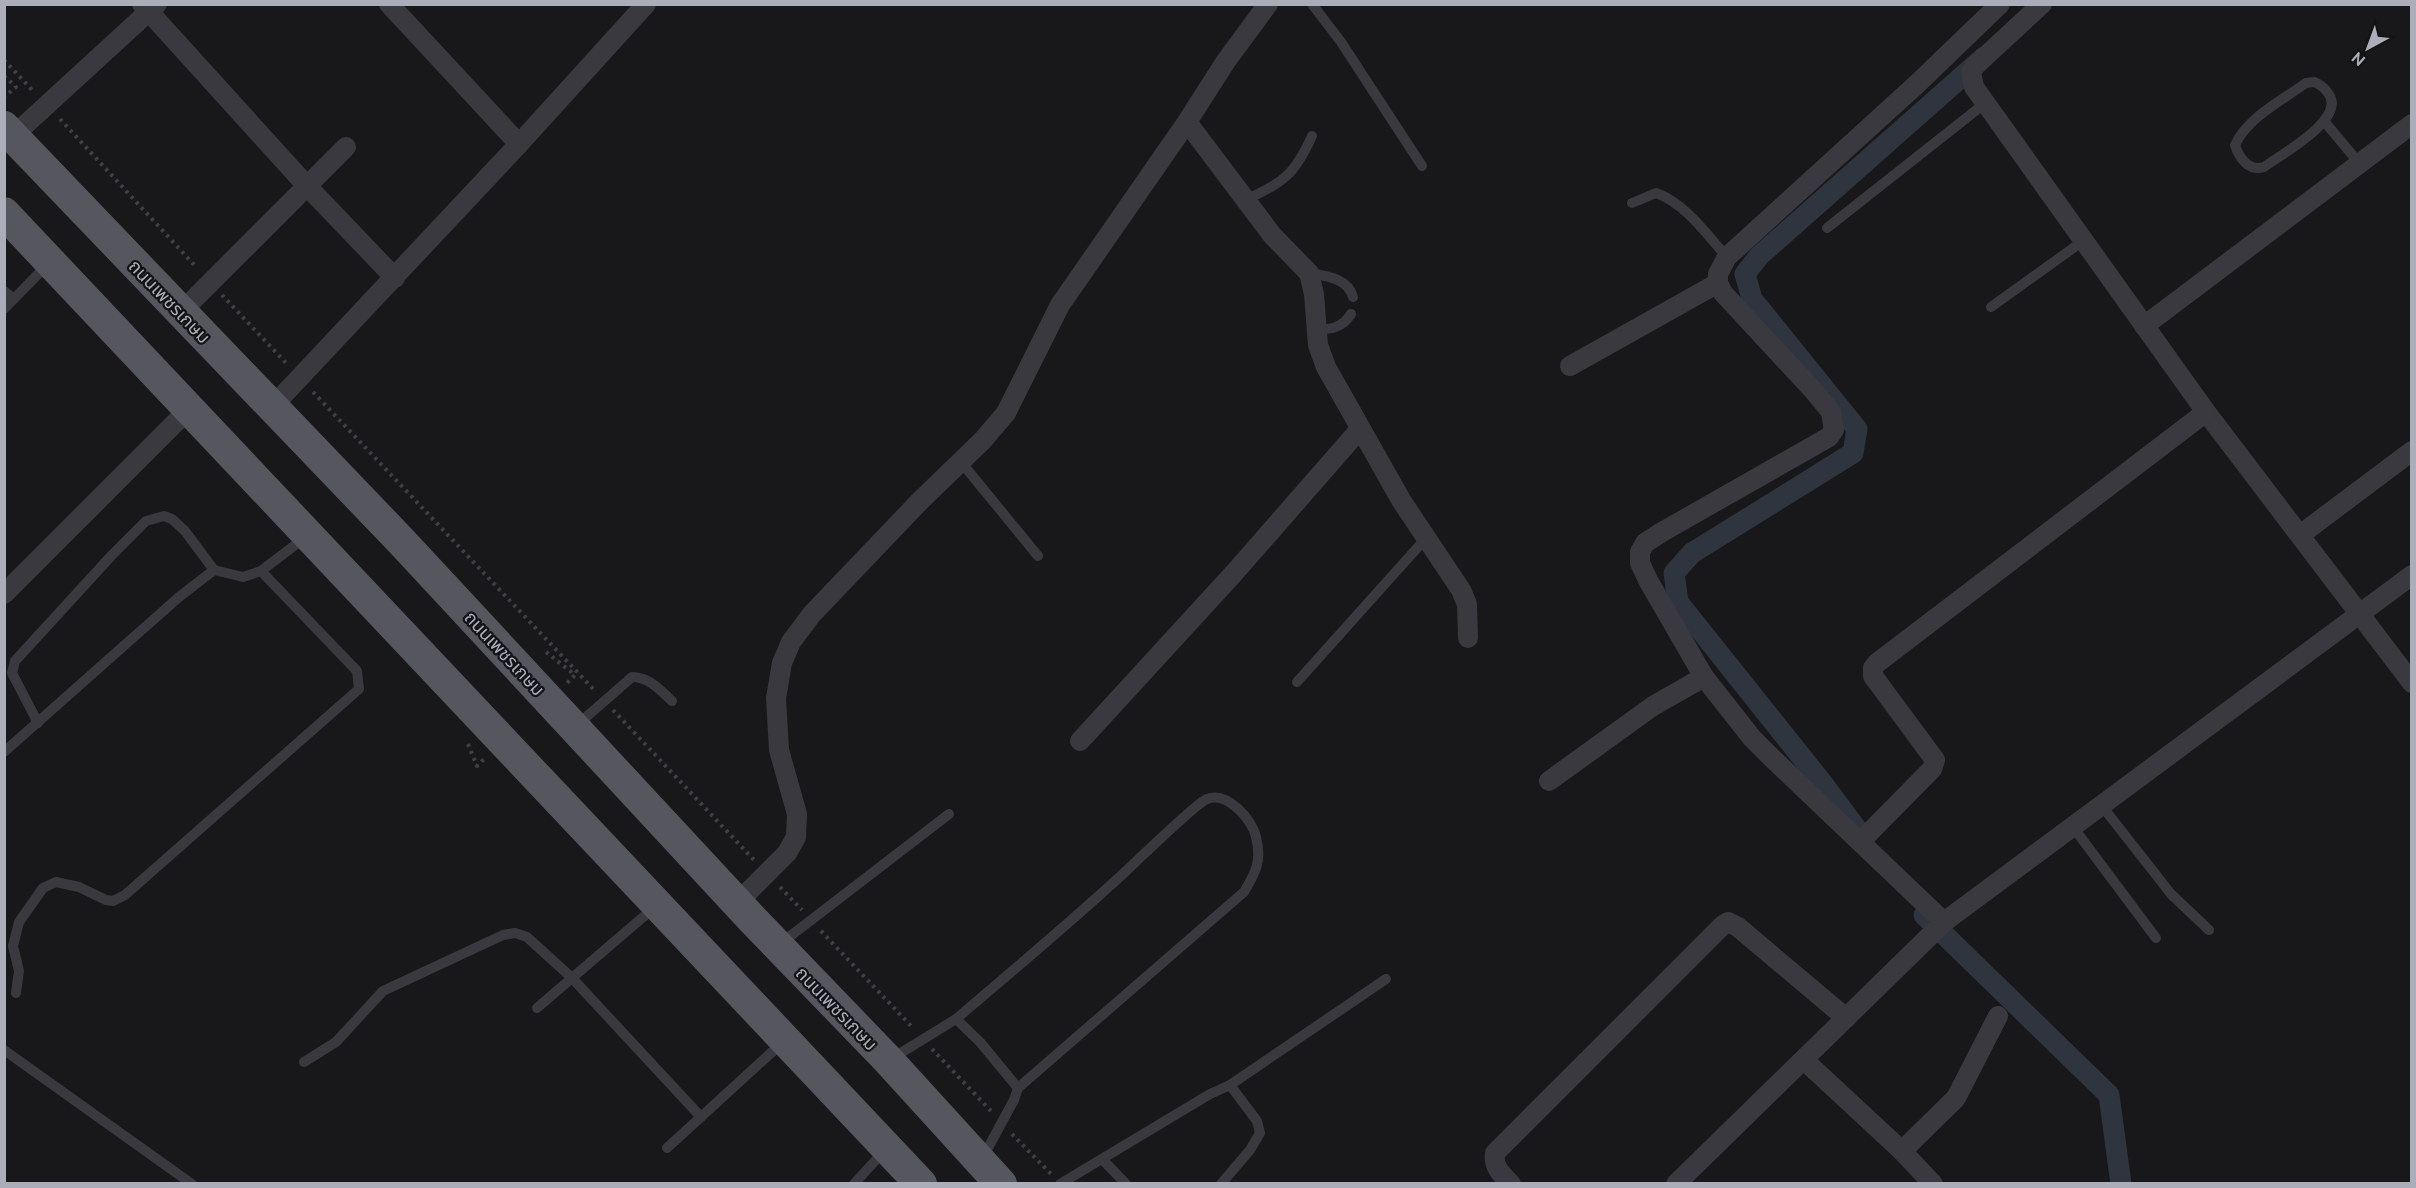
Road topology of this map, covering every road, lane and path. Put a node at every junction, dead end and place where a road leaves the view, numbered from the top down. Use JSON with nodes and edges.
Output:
{"nodes":[{"id":1,"x":389,"y":4,"type":"edge"},
{"id":2,"x":646,"y":4,"type":"edge"},
{"id":3,"x":1268,"y":4,"type":"edge"},
{"id":4,"x":1312,"y":4,"type":"edge"},
{"id":5,"x":2000,"y":4,"type":"edge"},
{"id":6,"x":2042,"y":4,"type":"edge"},
{"id":7,"x":149,"y":7,"type":"edge"},
{"id":8,"x":4,"y":60,"type":"edge"},
{"id":9,"x":4,"y":76,"type":"edge"},
{"id":10,"x":4,"y":98,"type":"edge"},
{"id":11,"x":1984,"y":104,"type":"junction"},
{"id":12,"x":47,"y":105,"type":"junction"},
{"id":13,"x":2324,"y":121,"type":"junction"},
{"id":14,"x":1187,"y":122,"type":"junction"},
{"id":15,"x":2412,"y":124,"type":"edge"},
{"id":16,"x":9,"y":131,"type":"edge"},
{"id":17,"x":1312,"y":136,"type":"dead end"},
{"id":18,"x":519,"y":144,"type":"junction"},
{"id":19,"x":346,"y":147,"type":"dead end"},
{"id":20,"x":2359,"y":163,"type":"junction"},
{"id":21,"x":1422,"y":166,"type":"dead end"},
{"id":22,"x":307,"y":186,"type":"junction"},
{"id":23,"x":1246,"y":200,"type":"junction"},
{"id":24,"x":1632,"y":203,"type":"dead end"},
{"id":25,"x":4,"y":213,"type":"edge"},
{"id":26,"x":1827,"y":228,"type":"dead end"},
{"id":27,"x":2083,"y":241,"type":"junction"},
{"id":28,"x":1727,"y":257,"type":"junction"},
{"id":29,"x":50,"y":262,"type":"junction"},
{"id":30,"x":1309,"y":273,"type":"junction"},
{"id":31,"x":395,"y":278,"type":"junction"},
{"id":32,"x":210,"y":282,"type":"junction"},
{"id":33,"x":1718,"y":283,"type":"junction"},
{"id":34,"x":4,"y":291,"type":"edge"},
{"id":35,"x":1353,"y":297,"type":"dead end"},
{"id":36,"x":14,"y":299,"type":"junction"},
{"id":37,"x":1992,"y":307,"type":"dead end"},
{"id":38,"x":4,"y":309,"type":"edge"},
{"id":39,"x":181,"y":312,"type":"junction"},
{"id":40,"x":1351,"y":314,"type":"dead end"},
{"id":41,"x":2145,"y":326,"type":"junction"},
{"id":42,"x":1316,"y":330,"type":"junction"},
{"id":43,"x":1570,"y":366,"type":"dead end"},
{"id":44,"x":300,"y":378,"type":"junction"},
{"id":45,"x":272,"y":407,"type":"junction"},
{"id":46,"x":190,"y":408,"type":"junction"},
{"id":47,"x":2206,"y":412,"type":"junction"},
{"id":48,"x":1360,"y":429,"type":"junction"},
{"id":49,"x":2412,"y":451,"type":"edge"},
{"id":50,"x":961,"y":462,"type":"junction"},
{"id":51,"x":310,"y":534,"type":"junction"},
{"id":52,"x":2300,"y":535,"type":"junction"},
{"id":53,"x":1427,"y":537,"type":"junction"},
{"id":54,"x":1038,"y":556,"type":"dead end"},
{"id":55,"x":214,"y":570,"type":"junction"},
{"id":56,"x":261,"y":571,"type":"junction"},
{"id":57,"x":2412,"y":575,"type":"edge"},
{"id":58,"x":4,"y":594,"type":"edge"},
{"id":59,"x":2360,"y":614,"type":"junction"},
{"id":60,"x":1468,"y":638,"type":"dead end"},
{"id":61,"x":546,"y":652,"type":"dead end"},
{"id":62,"x":1704,"y":677,"type":"junction"},
{"id":63,"x":1297,"y":682,"type":"dead end"},
{"id":64,"x":2412,"y":683,"type":"edge"},
{"id":65,"x":559,"y":690,"type":"dead end"},
{"id":66,"x":605,"y":701,"type":"junction"},
{"id":67,"x":672,"y":701,"type":"dead end"},
{"id":68,"x":38,"y":723,"type":"junction"},
{"id":69,"x":575,"y":728,"type":"junction"},
{"id":70,"x":464,"y":735,"type":"dead end"},
{"id":71,"x":1080,"y":741,"type":"dead end"},
{"id":72,"x":494,"y":751,"type":"dead end"},
{"id":73,"x":4,"y":752,"type":"edge"},
{"id":74,"x":1549,"y":781,"type":"dead end"},
{"id":75,"x":2102,"y":806,"type":"junction"},
{"id":76,"x":949,"y":814,"type":"dead end"},
{"id":77,"x":2073,"y":827,"type":"junction"},
{"id":78,"x":1861,"y":841,"type":"junction"},
{"id":79,"x":767,"y":873,"type":"junction"},
{"id":80,"x":737,"y":903,"type":"junction"},
{"id":81,"x":656,"y":906,"type":"junction"},
{"id":82,"x":811,"y":920,"type":"junction"},
{"id":83,"x":1939,"y":927,"type":"junction"},
{"id":84,"x":2209,"y":930,"type":"dead end"},
{"id":85,"x":2156,"y":938,"type":"dead end"},
{"id":86,"x":778,"y":945,"type":"junction"},
{"id":87,"x":572,"y":978,"type":"junction"},
{"id":88,"x":1386,"y":979,"type":"dead end"},
{"id":89,"x":16,"y":993,"type":"dead end"},
{"id":90,"x":537,"y":1008,"type":"dead end"},
{"id":91,"x":1998,"y":1016,"type":"dead end"},
{"id":92,"x":1846,"y":1018,"type":"junction"},
{"id":93,"x":956,"y":1019,"type":"junction"},
{"id":94,"x":923,"y":1039,"type":"junction"},
{"id":95,"x":784,"y":1041,"type":"junction"},
{"id":96,"x":4,"y":1050,"type":"edge"},
{"id":97,"x":888,"y":1060,"type":"junction"},
{"id":98,"x":1804,"y":1060,"type":"junction"},
{"id":99,"x":304,"y":1062,"type":"dead end"},
{"id":100,"x":1230,"y":1085,"type":"junction"},
{"id":101,"x":1018,"y":1088,"type":"junction"},
{"id":102,"x":701,"y":1117,"type":"junction"},
{"id":103,"x":1002,"y":1123,"type":"junction"},
{"id":104,"x":667,"y":1148,"type":"dead end"},
{"id":105,"x":886,"y":1148,"type":"junction"},
{"id":106,"x":1902,"y":1151,"type":"junction"},
{"id":107,"x":1102,"y":1159,"type":"junction"},
{"id":108,"x":991,"y":1173,"type":"edge"},
{"id":109,"x":1051,"y":1175,"type":"dead end"},
{"id":110,"x":1686,"y":1180,"type":"edge"},
{"id":111,"x":192,"y":1184,"type":"edge"},
{"id":112,"x":854,"y":1184,"type":"edge"},
{"id":113,"x":921,"y":1184,"type":"edge"},
{"id":114,"x":1060,"y":1184,"type":"edge"},
{"id":115,"x":1126,"y":1184,"type":"edge"},
{"id":116,"x":1221,"y":1184,"type":"edge"},
{"id":117,"x":1511,"y":1184,"type":"edge"},
{"id":118,"x":1933,"y":1184,"type":"edge"}],
"edges":[{"from":1,"to":18,"type":"street"},
{"from":2,"to":18,"type":"street"},
{"from":3,"to":14,"type":"street"},
{"from":4,"to":21,"type":"lane"},
{"from":5,"to":28,"type":"street"},
{"from":6,"to":11,"type":"street"},
{"from":7,"to":12,"type":"street"},
{"from":7,"to":22,"type":"street"},
{"from":8,"to":12,"type":"path"},
{"from":9,"to":10,"type":"path"},
{"from":11,"to":26,"type":"lane"},
{"from":11,"to":27,"type":"street"},
{"from":12,"to":16,"type":"street"},
{"from":12,"to":32,"type":"path"},
{"from":13,"to":13,"type":"lane"},
{"from":13,"to":20,"type":"lane"},
{"from":14,"to":23,"type":"street"},
{"from":14,"to":50,"type":"street"},
{"from":15,"to":20,"type":"street"},
{"from":16,"to":39,"type":"main road","name":"ถนนเพชรเกษม"},
{"from":17,"to":23,"type":"lane"},
{"from":18,"to":31,"type":"street"},
{"from":19,"to":22,"type":"street"},
{"from":20,"to":41,"type":"street"},
{"from":22,"to":31,"type":"street"},
{"from":22,"to":32,"type":"street"},
{"from":23,"to":30,"type":"street"},
{"from":24,"to":28,"type":"lane"},
{"from":25,"to":29,"type":"main road"},
{"from":27,"to":37,"type":"lane"},
{"from":27,"to":41,"type":"street"},
{"from":28,"to":33,"type":"street"},
{"from":29,"to":36,"type":"lane"},
{"from":29,"to":46,"type":"main road"},
{"from":30,"to":35,"type":"lane"},
{"from":30,"to":42,"type":"street"},
{"from":31,"to":44,"type":"street"},
{"from":32,"to":39,"type":"street"},
{"from":32,"to":44,"type":"path"},
{"from":33,"to":43,"type":"street"},
{"from":33,"to":62,"type":"street"},
{"from":34,"to":36,"type":"lane"},
{"from":36,"to":38,"type":"lane"},
{"from":39,"to":45,"type":"main road","name":"ถนนเพชรเกษม"},
{"from":40,"to":42,"type":"lane"},
{"from":41,"to":47,"type":"street"},
{"from":42,"to":48,"type":"street"},
{"from":44,"to":45,"type":"street"},
{"from":44,"to":66,"type":"path"},
{"from":45,"to":69,"type":"main road","name":"ถนนเพชรเกษม"},
{"from":46,"to":51,"type":"main road"},
{"from":46,"to":58,"type":"street"},
{"from":47,"to":52,"type":"street"},
{"from":47,"to":78,"type":"street"},
{"from":48,"to":53,"type":"street"},
{"from":48,"to":71,"type":"street"},
{"from":49,"to":52,"type":"street"},
{"from":50,"to":54,"type":"lane"},
{"from":50,"to":79,"type":"street"},
{"from":51,"to":56,"type":"lane"},
{"from":51,"to":81,"type":"main road"},
{"from":52,"to":59,"type":"street"},
{"from":53,"to":60,"type":"street"},
{"from":53,"to":63,"type":"lane"},
{"from":55,"to":56,"type":"lane"},
{"from":55,"to":68,"type":"lane"},
{"from":55,"to":68,"type":"lane"},
{"from":56,"to":89,"type":"lane"},
{"from":57,"to":59,"type":"street"},
{"from":59,"to":64,"type":"street"},
{"from":59,"to":75,"type":"street"},
{"from":61,"to":65,"type":"path"},
{"from":62,"to":74,"type":"street"},
{"from":62,"to":78,"type":"street"},
{"from":66,"to":67,"type":"lane"},
{"from":66,"to":69,"type":"lane"},
{"from":66,"to":79,"type":"path"},
{"from":68,"to":73,"type":"lane"},
{"from":69,"to":80,"type":"main road","name":"ถนนเพชรเกษม"},
{"from":70,"to":72,"type":"path"},
{"from":75,"to":77,"type":"street"},
{"from":75,"to":84,"type":"lane"},
{"from":76,"to":82,"type":"lane"},
{"from":77,"to":83,"type":"street"},
{"from":77,"to":85,"type":"lane"},
{"from":78,"to":83,"type":"street"},
{"from":79,"to":80,"type":"street"},
{"from":79,"to":82,"type":"path"},
{"from":80,"to":86,"type":"main road","name":"ถนนเพชรเกษม"},
{"from":81,"to":87,"type":"lane"},
{"from":81,"to":95,"type":"main road"},
{"from":82,"to":86,"type":"lane"},
{"from":82,"to":94,"type":"path"},
{"from":83,"to":92,"type":"street"},
{"from":86,"to":97,"type":"main road","name":"ถนนเพชรเกษม"},
{"from":87,"to":90,"type":"lane"},
{"from":87,"to":99,"type":"lane"},
{"from":87,"to":102,"type":"lane"},
{"from":88,"to":100,"type":"lane"},
{"from":91,"to":106,"type":"street"},
{"from":92,"to":98,"type":"street"},
{"from":92,"to":117,"type":"street"},
{"from":93,"to":94,"type":"lane"},
{"from":93,"to":101,"type":"lane"},
{"from":93,"to":101,"type":"lane"},
{"from":94,"to":97,"type":"lane"},
{"from":94,"to":103,"type":"path"},
{"from":95,"to":102,"type":"lane"},
{"from":95,"to":105,"type":"main road"},
{"from":96,"to":111,"type":"lane"},
{"from":97,"to":108,"type":"main road","name":"ถนนเพชรเกษม"},
{"from":98,"to":106,"type":"street"},
{"from":98,"to":110,"type":"street"},
{"from":100,"to":107,"type":"lane"},
{"from":100,"to":116,"type":"lane"},
{"from":101,"to":103,"type":"lane"},
{"from":102,"to":104,"type":"lane"},
{"from":103,"to":108,"type":"lane"},
{"from":103,"to":109,"type":"path"},
{"from":105,"to":112,"type":"lane"},
{"from":105,"to":113,"type":"main road"},
{"from":106,"to":118,"type":"street"},
{"from":107,"to":114,"type":"lane"},
{"from":107,"to":115,"type":"lane"}]}
